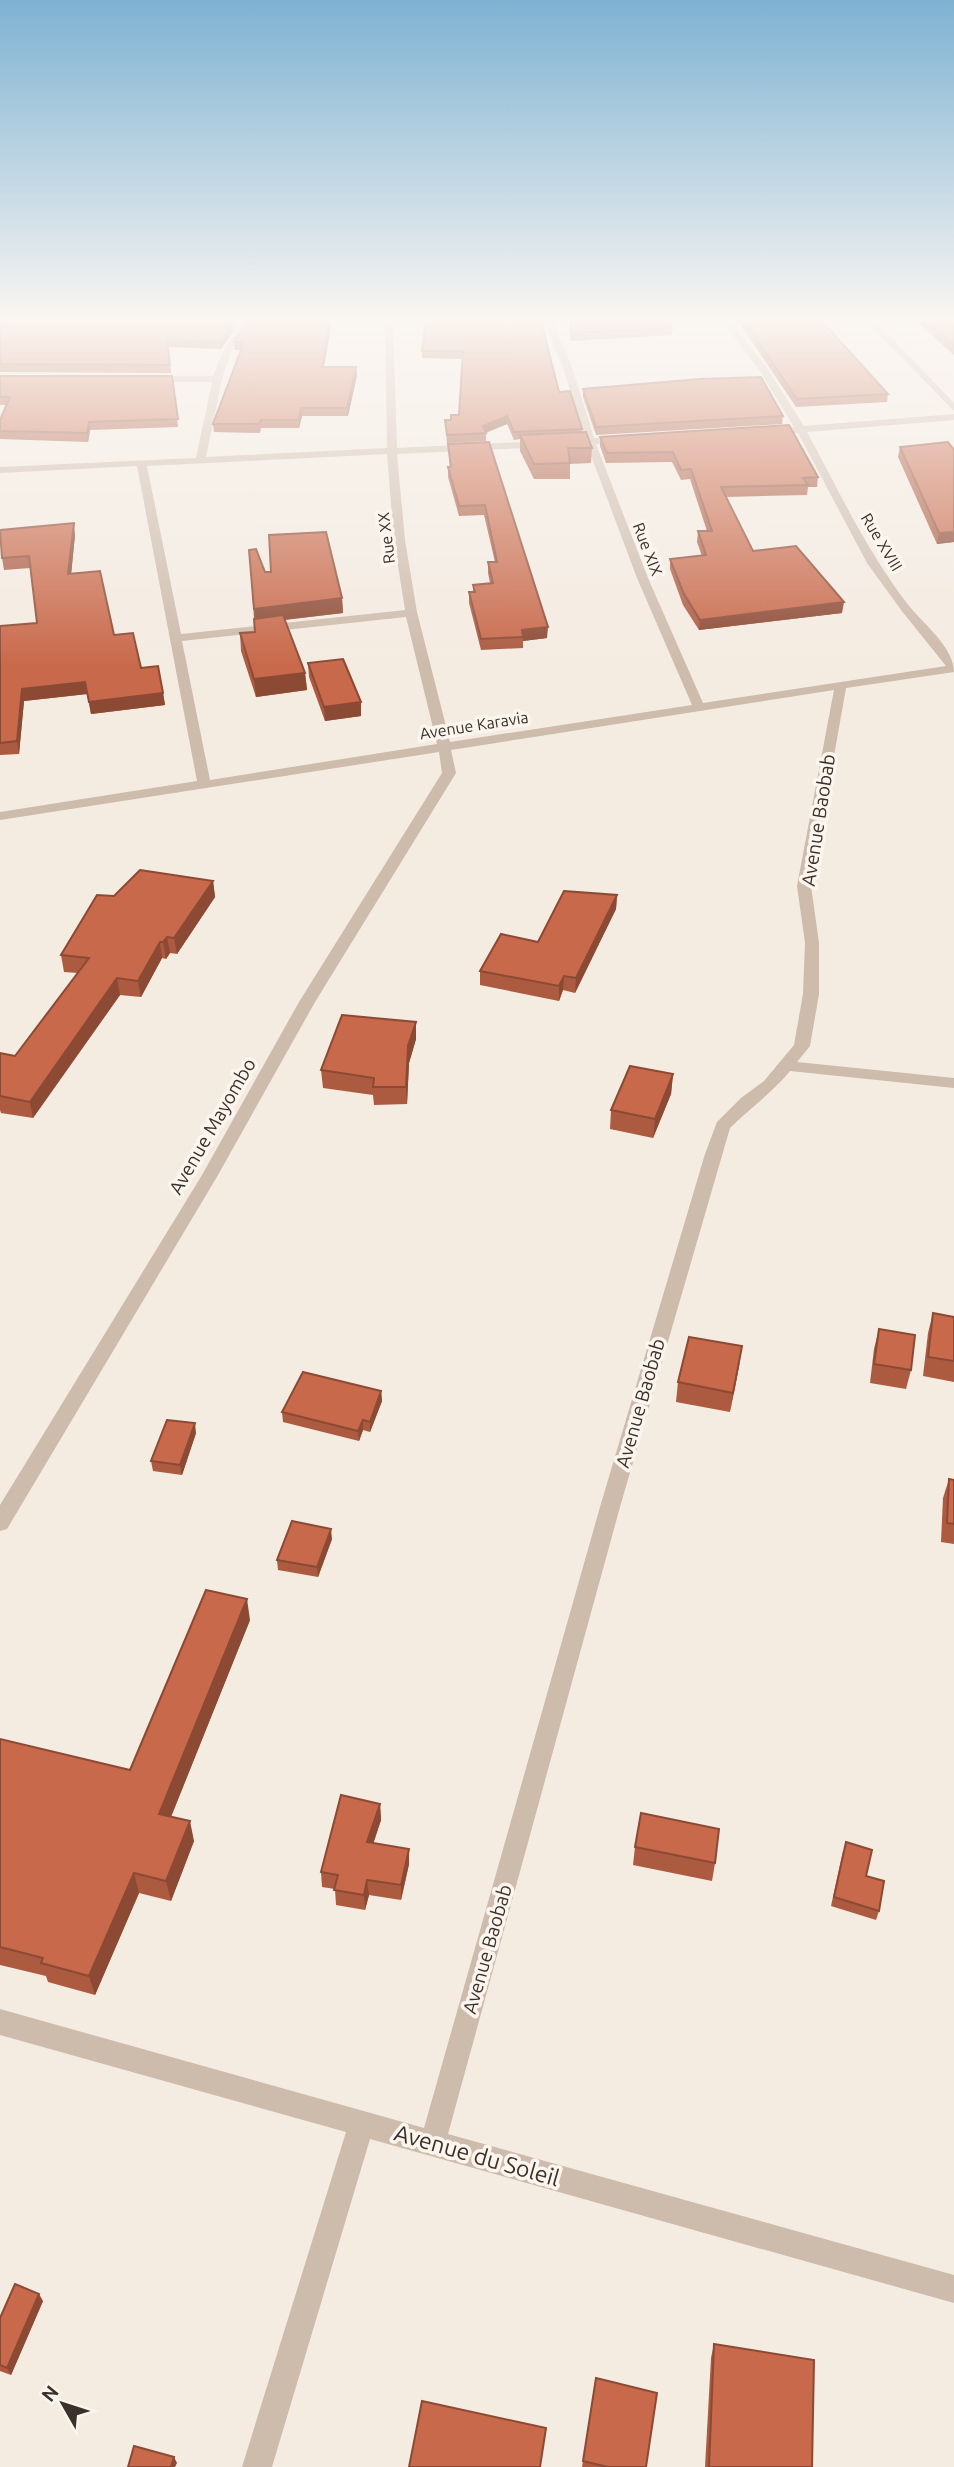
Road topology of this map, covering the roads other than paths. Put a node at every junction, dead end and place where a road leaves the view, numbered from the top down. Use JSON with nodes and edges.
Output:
{"nodes":[{"id":1,"x":206,"y":436,"type":"edge"},
{"id":2,"x":392,"y":436,"type":"edge"},
{"id":3,"x":588,"y":436,"type":"edge"},
{"id":4,"x":805,"y":436,"type":"edge"},
{"id":5,"x":630,"y":440,"type":"edge"},
{"id":6,"x":590,"y":442,"type":"junction"},
{"id":7,"x":393,"y":451,"type":"junction"},
{"id":8,"x":201,"y":459,"type":"junction"},
{"id":9,"x":141,"y":462,"type":"junction"},
{"id":10,"x":0,"y":470,"type":"edge"},
{"id":11,"x":411,"y":613,"type":"junction"},
{"id":12,"x":176,"y":638,"type":"junction"},
{"id":13,"x":954,"y":667,"type":"edge"},
{"id":14,"x":841,"y":684,"type":"junction"},
{"id":15,"x":699,"y":708,"type":"junction"},
{"id":16,"x":445,"y":747,"type":"junction"},
{"id":17,"x":204,"y":785,"type":"junction"},
{"id":18,"x":2,"y":817,"type":"edge"},
{"id":19,"x":787,"y":1066,"type":"junction"},
{"id":20,"x":954,"y":1083,"type":"edge"},
{"id":21,"x":0,"y":1523,"type":"edge"},
{"id":22,"x":0,"y":2022,"type":"edge"},
{"id":23,"x":362,"y":2122,"type":"junction"},
{"id":24,"x":433,"y":2142,"type":"junction"},
{"id":25,"x":954,"y":2289,"type":"edge"},
{"id":26,"x":257,"y":2467,"type":"edge"}],
"edges":[{"from":1,"to":8,"type":"street"},
{"from":2,"to":7,"type":"street","name":"Rue XX"},
{"from":3,"to":6,"type":"street","name":"Rue XIX"},
{"from":4,"to":13,"type":"street","name":"Rue XVIII"},
{"from":5,"to":6,"type":"street"},
{"from":6,"to":7,"type":"street"},
{"from":6,"to":15,"type":"street","name":"Rue XIX"},
{"from":7,"to":8,"type":"street"},
{"from":7,"to":11,"type":"street","name":"Rue XX"},
{"from":8,"to":9,"type":"street"},
{"from":9,"to":10,"type":"street"},
{"from":9,"to":12,"type":"street"},
{"from":11,"to":12,"type":"street"},
{"from":11,"to":16,"type":"street","name":"Rue XX"},
{"from":12,"to":17,"type":"street"},
{"from":13,"to":14,"type":"street","name":"Avenue Karavia"},
{"from":14,"to":15,"type":"street","name":"Avenue Karavia"},
{"from":14,"to":19,"type":"street","name":"Avenue Baobab"},
{"from":15,"to":16,"type":"street","name":"Avenue Karavia"},
{"from":16,"to":17,"type":"street","name":"Avenue Karavia"},
{"from":16,"to":21,"type":"street","name":"Avenue Mayombo"},
{"from":17,"to":18,"type":"street","name":"Avenue Karavia"},
{"from":19,"to":20,"type":"street"},
{"from":19,"to":24,"type":"street","name":"Avenue Baobab"},
{"from":22,"to":23,"type":"street","name":"Avenue du Soleil"},
{"from":23,"to":24,"type":"street","name":"Avenue du Soleil"},
{"from":23,"to":26,"type":"street"},
{"from":24,"to":25,"type":"street","name":"Avenue du Soleil"}]}
